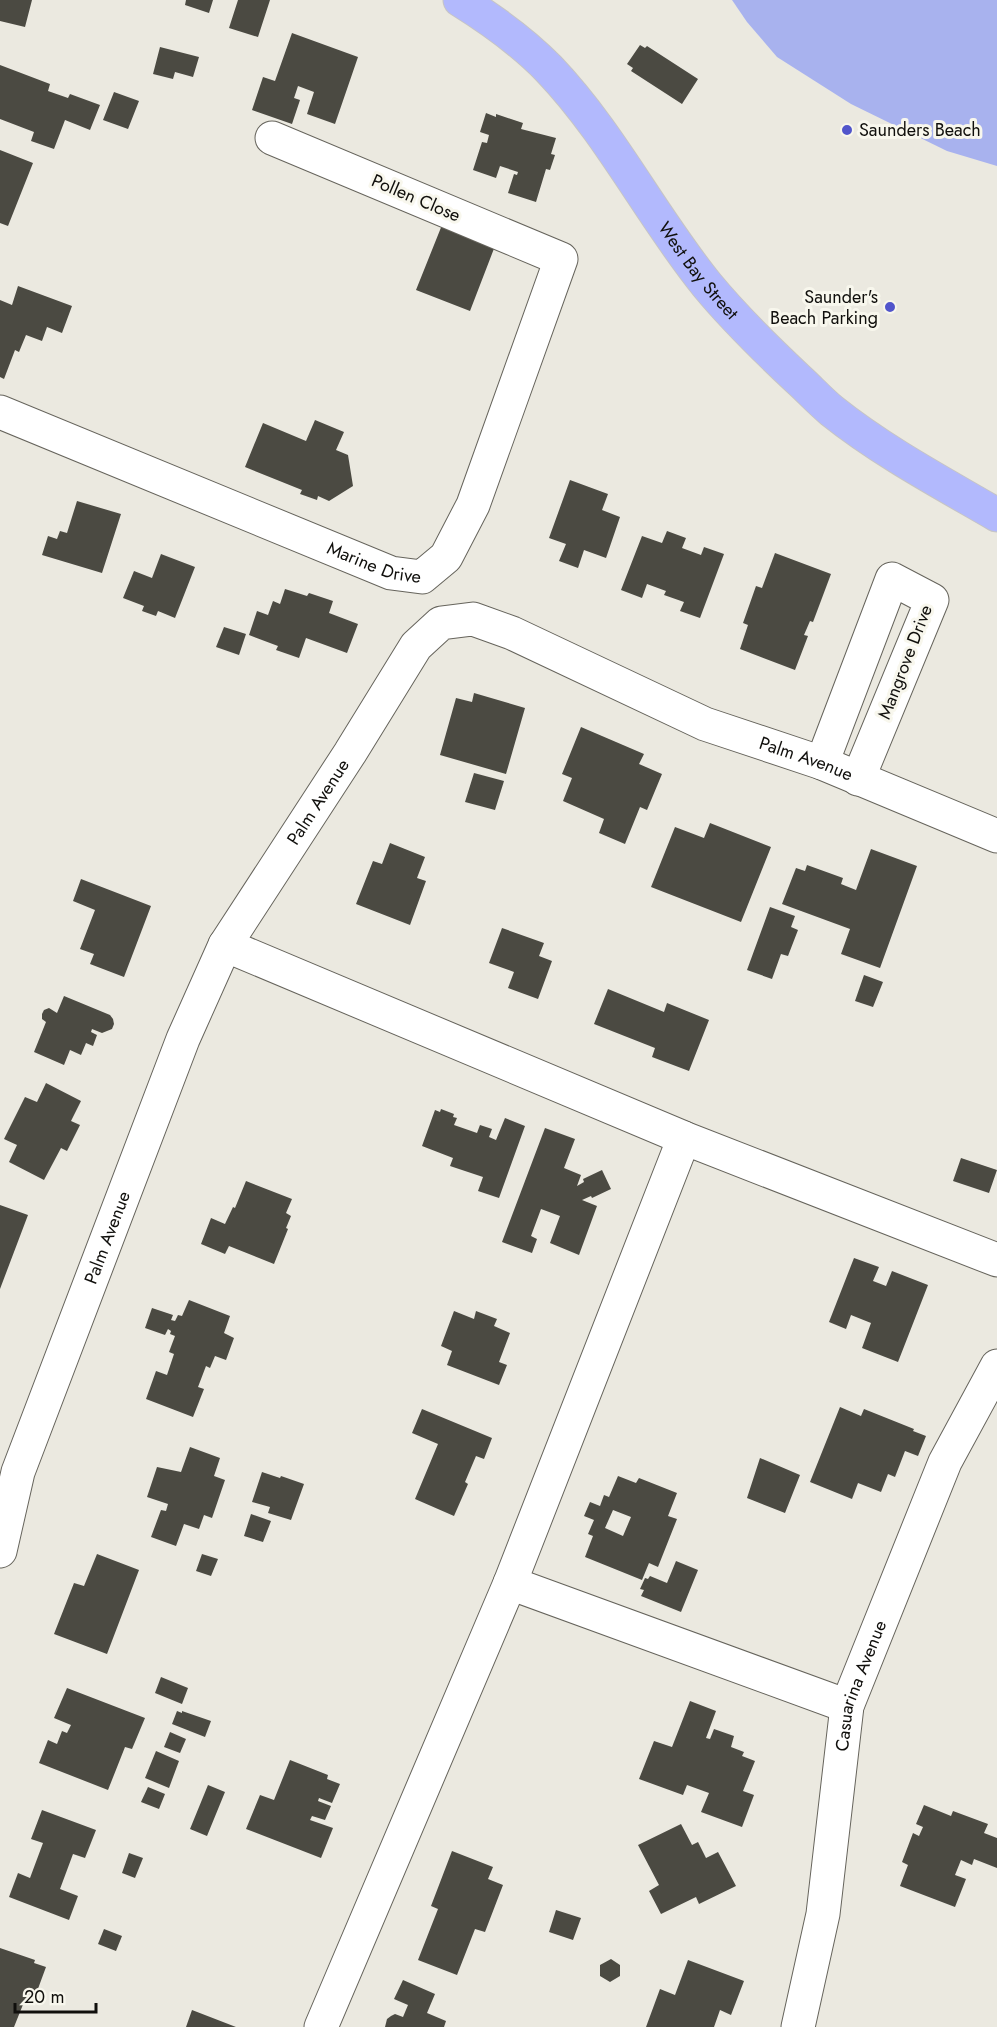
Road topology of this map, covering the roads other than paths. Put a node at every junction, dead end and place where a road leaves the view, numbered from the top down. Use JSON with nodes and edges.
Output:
{"nodes":[{"id":1,"x":460,"y":0,"type":"edge"},
{"id":2,"x":272,"y":138,"type":"dead end"},
{"id":3,"x":561,"y":259,"type":"joint"},
{"id":4,"x":0,"y":412,"type":"edge"},
{"id":5,"x":990,"y":508,"type":"edge"},
{"id":6,"x":822,"y":763,"type":"junction"},
{"id":7,"x":858,"y":779,"type":"junction"},
{"id":8,"x":997,"y":836,"type":"edge"},
{"id":9,"x":225,"y":945,"type":"junction"},
{"id":10,"x":684,"y":1138,"type":"junction"},
{"id":11,"x":997,"y":1260,"type":"edge"},
{"id":12,"x":997,"y":1366,"type":"edge"},
{"id":13,"x":9,"y":1469,"type":"edge"},
{"id":14,"x":0,"y":1551,"type":"edge"},
{"id":15,"x":510,"y":1583,"type":"junction"},
{"id":16,"x":847,"y":1706,"type":"junction"},
{"id":17,"x":321,"y":2027,"type":"edge"},
{"id":18,"x":798,"y":2027,"type":"edge"}],
"edges":[{"from":1,"to":5,"type":"main road","name":"West Bay Street"},
{"from":2,"to":3,"type":"street","name":"Pollen Close"},
{"from":3,"to":4,"type":"street","name":"Marine Drive"},
{"from":6,"to":7,"type":"street","name":"Palm Avenue"},
{"from":6,"to":7,"type":"street","name":"Mangrove Drive"},
{"from":6,"to":9,"type":"street","name":"Palm Avenue"},
{"from":7,"to":8,"type":"street","name":"Palm Avenue"},
{"from":9,"to":10,"type":"street"},
{"from":9,"to":13,"type":"street","name":"Palm Avenue"},
{"from":10,"to":11,"type":"street"},
{"from":10,"to":15,"type":"street"},
{"from":12,"to":16,"type":"street","name":"Casuarina Avenue"},
{"from":13,"to":14,"type":"street","name":"Palm Avenue"},
{"from":15,"to":16,"type":"street"},
{"from":15,"to":17,"type":"street"},
{"from":16,"to":18,"type":"street","name":"Casuarina Avenue"}]}
